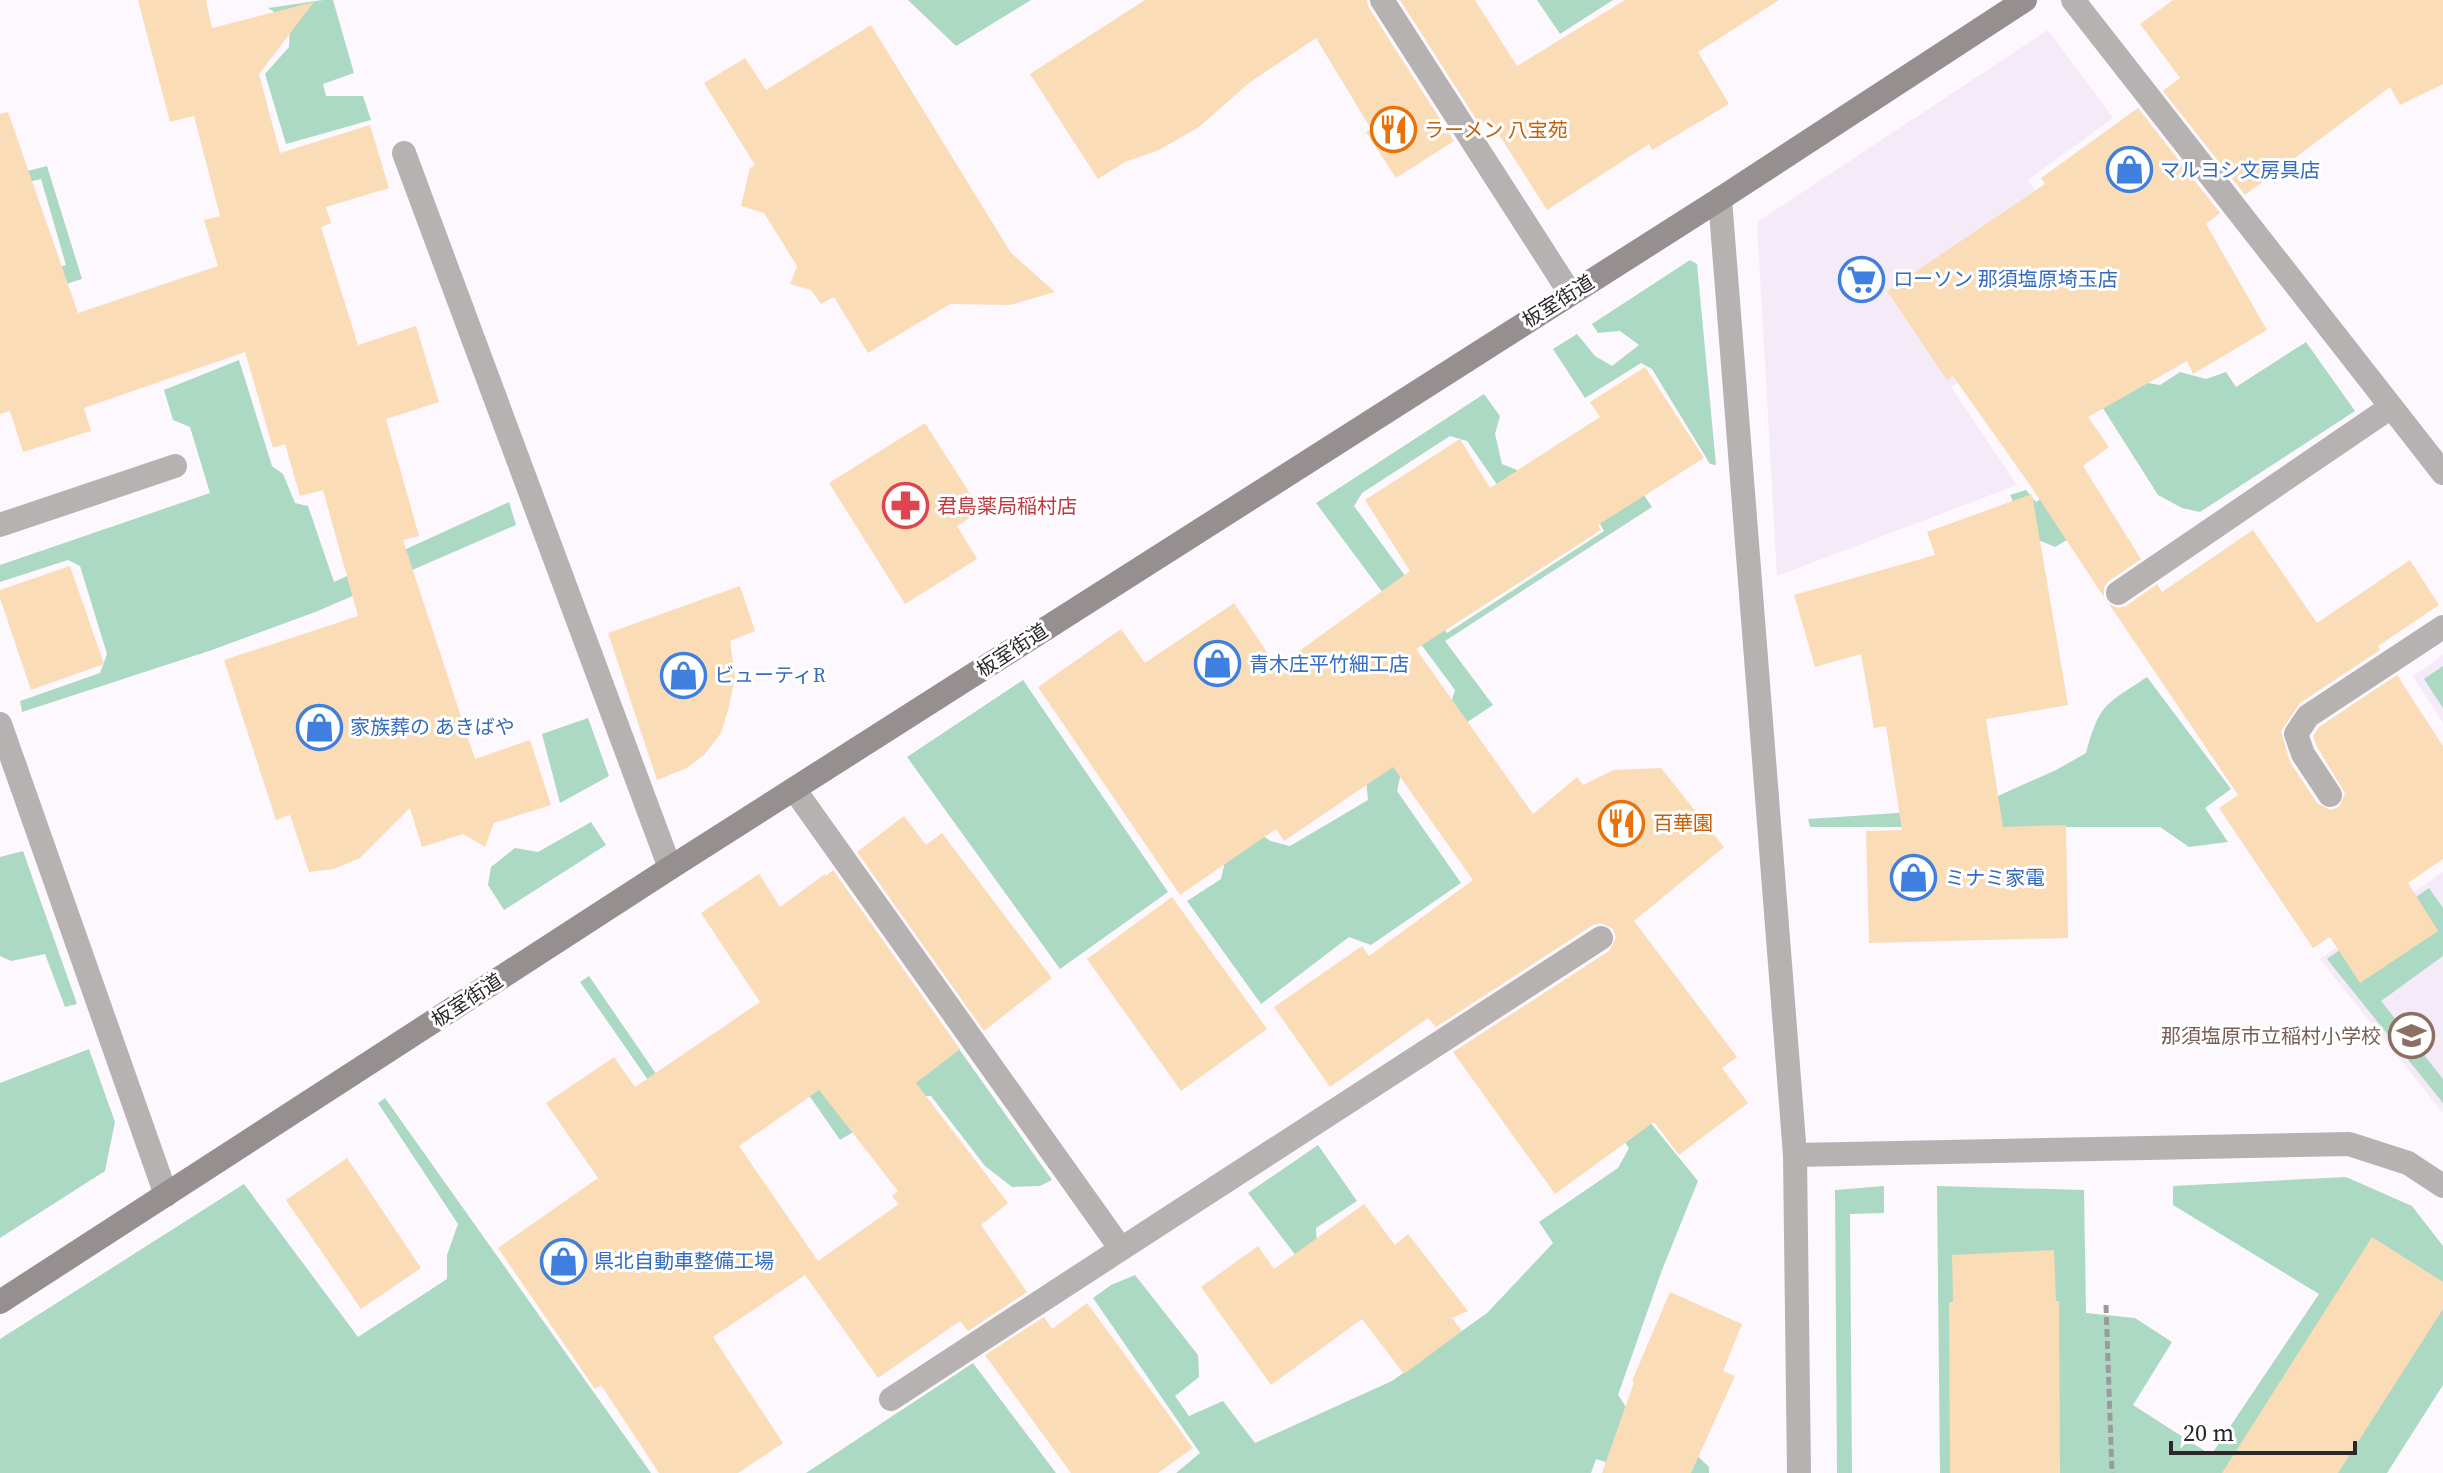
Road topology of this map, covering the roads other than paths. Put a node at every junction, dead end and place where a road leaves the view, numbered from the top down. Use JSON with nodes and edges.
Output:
{"nodes":[{"id":1,"x":1382,"y":0,"type":"edge"},
{"id":2,"x":2025,"y":0,"type":"edge"},
{"id":3,"x":2073,"y":0,"type":"edge"},
{"id":4,"x":404,"y":153,"type":"dead end"},
{"id":5,"x":1720,"y":199,"type":"junction"},
{"id":6,"x":1570,"y":293,"type":"junction"},
{"id":7,"x":2391,"y":407,"type":"junction"},
{"id":8,"x":175,"y":466,"type":"dead end"},
{"id":9,"x":2443,"y":473,"type":"edge"},
{"id":10,"x":0,"y":525,"type":"edge"},
{"id":11,"x":2118,"y":593,"type":"dead end"},
{"id":12,"x":2443,"y":627,"type":"edge"},
{"id":13,"x":0,"y":724,"type":"edge"},
{"id":14,"x":794,"y":789,"type":"junction"},
{"id":15,"x":2330,"y":795,"type":"dead end"},
{"id":16,"x":670,"y":868,"type":"junction"},
{"id":17,"x":1601,"y":938,"type":"dead end"},
{"id":18,"x":1795,"y":1155,"type":"junction"},
{"id":19,"x":2443,"y":1186,"type":"edge"},
{"id":20,"x":166,"y":1195,"type":"junction"},
{"id":21,"x":1121,"y":1249,"type":"junction"},
{"id":22,"x":0,"y":1302,"type":"edge"},
{"id":23,"x":891,"y":1399,"type":"dead end"},
{"id":24,"x":1799,"y":1473,"type":"edge"}],
"edges":[{"from":1,"to":6,"type":"street"},
{"from":2,"to":5,"type":"main road","name":"板室街道"},
{"from":3,"to":7,"type":"street"},
{"from":4,"to":16,"type":"street"},
{"from":5,"to":6,"type":"main road","name":"板室街道"},
{"from":5,"to":18,"type":"street"},
{"from":6,"to":14,"type":"main road","name":"板室街道"},
{"from":7,"to":9,"type":"street"},
{"from":7,"to":11,"type":"street"},
{"from":8,"to":10,"type":"street"},
{"from":12,"to":15,"type":"street"},
{"from":13,"to":20,"type":"street"},
{"from":14,"to":16,"type":"main road","name":"板室街道"},
{"from":14,"to":21,"type":"street"},
{"from":16,"to":20,"type":"main road","name":"板室街道"},
{"from":17,"to":21,"type":"street"},
{"from":18,"to":19,"type":"street"},
{"from":18,"to":24,"type":"street"},
{"from":20,"to":22,"type":"main road","name":"板室街道"},
{"from":21,"to":23,"type":"street"}]}
